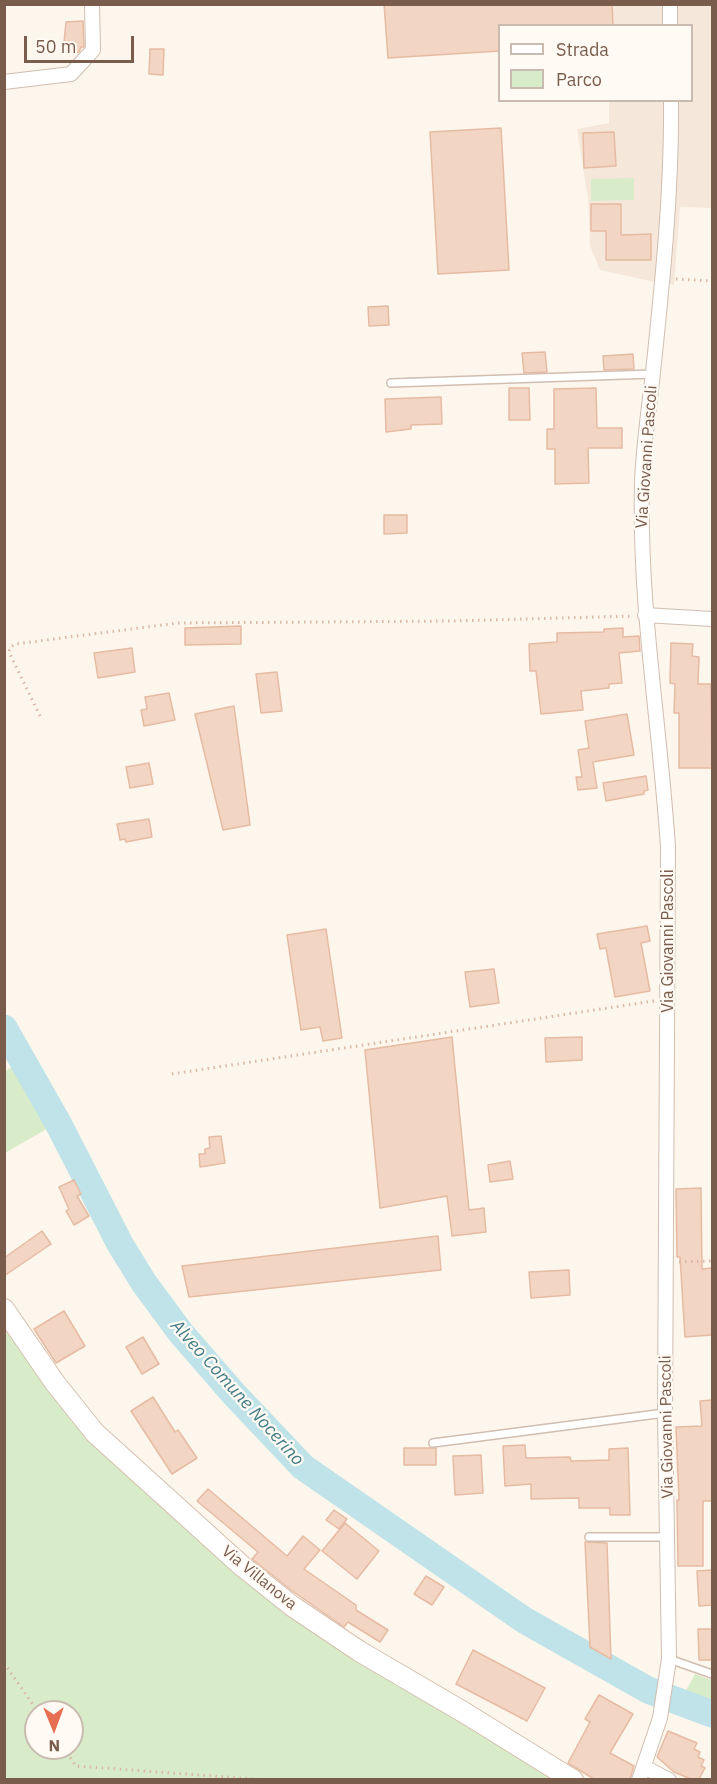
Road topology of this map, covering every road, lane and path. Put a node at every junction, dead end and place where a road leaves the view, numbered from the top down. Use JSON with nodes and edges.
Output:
{"nodes":[{"id":1,"x":92,"y":4,"type":"edge"},
{"id":2,"x":670,"y":4,"type":"edge"},
{"id":3,"x":670,"y":24,"type":"edge"},
{"id":4,"x":4,"y":82,"type":"edge"},
{"id":5,"x":671,"y":102,"type":"edge"},
{"id":6,"x":662,"y":278,"type":"junction"},
{"id":7,"x":712,"y":281,"type":"edge"},
{"id":8,"x":653,"y":374,"type":"junction"},
{"id":9,"x":391,"y":383,"type":"dead end"},
{"id":10,"x":645,"y":615,"type":"junction"},
{"id":11,"x":712,"y":619,"type":"edge"},
{"id":12,"x":40,"y":716,"type":"dead end"},
{"id":13,"x":667,"y":999,"type":"junction"},
{"id":14,"x":172,"y":1074,"type":"dead end"},
{"id":15,"x":712,"y":1261,"type":"edge"},
{"id":16,"x":665,"y":1262,"type":"junction"},
{"id":17,"x":4,"y":1309,"type":"edge"},
{"id":18,"x":665,"y":1413,"type":"junction"},
{"id":19,"x":433,"y":1443,"type":"dead end"},
{"id":20,"x":589,"y":1537,"type":"dead end"},
{"id":21,"x":669,"y":1537,"type":"junction"},
{"id":22,"x":669,"y":1659,"type":"junction"},
{"id":23,"x":4,"y":1663,"type":"edge"},
{"id":24,"x":712,"y":1674,"type":"edge"},
{"id":25,"x":30,"y":1700,"type":"edge"},
{"id":26,"x":72,"y":1760,"type":"edge"},
{"id":27,"x":641,"y":1773,"type":"edge"},
{"id":28,"x":268,"y":1779,"type":"edge"},
{"id":29,"x":573,"y":1779,"type":"edge"},
{"id":30,"x":669,"y":1779,"type":"edge"}],
"edges":[{"from":1,"to":4,"type":"street"},
{"from":2,"to":3,"type":"street"},
{"from":5,"to":6,"type":"street","name":"Via Giovanni Pascoli"},
{"from":6,"to":7,"type":"path"},
{"from":6,"to":8,"type":"street","name":"Via Giovanni Pascoli"},
{"from":8,"to":9,"type":"lane"},
{"from":8,"to":10,"type":"street","name":"Via Giovanni Pascoli"},
{"from":10,"to":11,"type":"street"},
{"from":10,"to":12,"type":"path"},
{"from":10,"to":13,"type":"street","name":"Via Giovanni Pascoli"},
{"from":13,"to":14,"type":"path"},
{"from":13,"to":16,"type":"street","name":"Via Giovanni Pascoli"},
{"from":15,"to":16,"type":"path"},
{"from":16,"to":18,"type":"street","name":"Via Giovanni Pascoli"},
{"from":17,"to":29,"type":"main road","name":"Via Villanova"},
{"from":18,"to":19,"type":"lane"},
{"from":18,"to":21,"type":"street","name":"Via Giovanni Pascoli"},
{"from":20,"to":21,"type":"lane"},
{"from":21,"to":22,"type":"street","name":"Via Giovanni Pascoli"},
{"from":22,"to":24,"type":"lane"},
{"from":22,"to":27,"type":"street","name":"Via Giovanni Pascoli"},
{"from":23,"to":25,"type":"path"},
{"from":26,"to":28,"type":"path"},
{"from":27,"to":30,"type":"street"}]}
